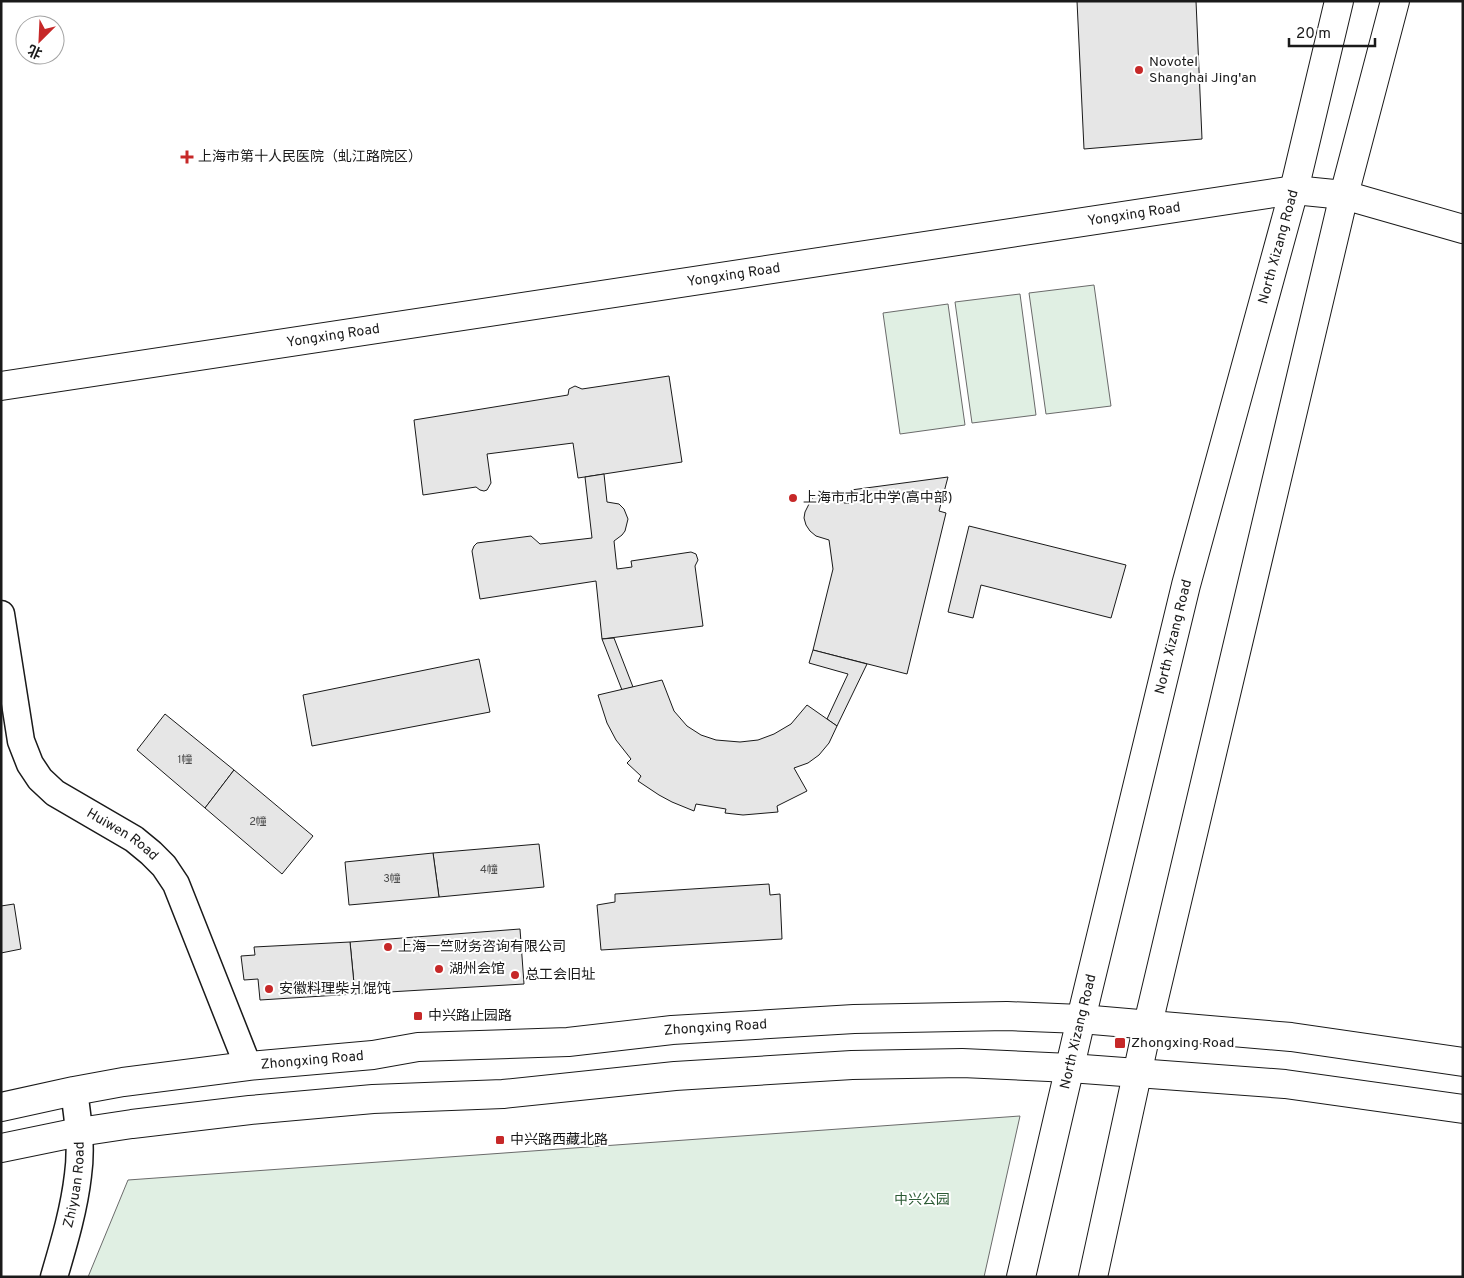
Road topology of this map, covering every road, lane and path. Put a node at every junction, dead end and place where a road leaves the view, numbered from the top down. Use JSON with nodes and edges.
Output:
{"nodes":[{"id":1,"x":1339,"y":1,"type":"edge"},
{"id":2,"x":1395,"y":1,"type":"edge"},
{"id":3,"x":1294,"y":190,"type":"junction"},
{"id":4,"x":1344,"y":195,"type":"junction"},
{"id":5,"x":1463,"y":229,"type":"edge"},
{"id":6,"x":1,"y":386,"type":"edge"},
{"id":7,"x":1,"y":614,"type":"edge"},
{"id":8,"x":1081,"y":1019,"type":"junction"},
{"id":9,"x":1148,"y":1024,"type":"junction"},
{"id":10,"x":1463,"y":1062,"type":"edge"},
{"id":11,"x":248,"y":1066,"type":"junction"},
{"id":12,"x":1070,"y":1068,"type":"junction"},
{"id":13,"x":1137,"y":1073,"type":"junction"},
{"id":14,"x":74,"y":1091,"type":"junction"},
{"id":15,"x":1,"y":1107,"type":"edge"},
{"id":16,"x":1463,"y":1109,"type":"edge"},
{"id":17,"x":79,"y":1132,"type":"junction"},
{"id":18,"x":1,"y":1148,"type":"edge"},
{"id":19,"x":54,"y":1277,"type":"edge"},
{"id":20,"x":1021,"y":1277,"type":"edge"},
{"id":21,"x":1093,"y":1277,"type":"edge"}],
"edges":[{"from":1,"to":3,"type":"main road","name":"North Xizang Road"},
{"from":2,"to":4,"type":"main road"},
{"from":3,"to":4,"type":"main road","name":"Yongxing Road"},
{"from":3,"to":6,"type":"main road","name":"Yongxing Road"},
{"from":3,"to":8,"type":"main road","name":"North Xizang Road"},
{"from":4,"to":5,"type":"main road","name":"Yongxing Road"},
{"from":4,"to":9,"type":"main road"},
{"from":7,"to":11,"type":"street","name":"Huiwen Road"},
{"from":8,"to":9,"type":"main road","name":"Zhongxing Road"},
{"from":8,"to":11,"type":"main road","name":"Zhongxing Road"},
{"from":8,"to":12,"type":"main road","name":"North Xizang Road"},
{"from":9,"to":10,"type":"main road","name":"Zhongxing Road"},
{"from":9,"to":13,"type":"main road"},
{"from":11,"to":14,"type":"main road","name":"Zhongxing Road"},
{"from":12,"to":13,"type":"main road"},
{"from":12,"to":17,"type":"main road"},
{"from":12,"to":20,"type":"main road","name":"North Xizang Road"},
{"from":13,"to":16,"type":"main road"},
{"from":13,"to":21,"type":"main road"},
{"from":14,"to":15,"type":"main road","name":"Zhongxing Road"},
{"from":14,"to":17,"type":"street","name":"Zhiyuan Road"},
{"from":17,"to":18,"type":"main road"},
{"from":17,"to":19,"type":"street","name":"Zhiyuan Road"}]}
